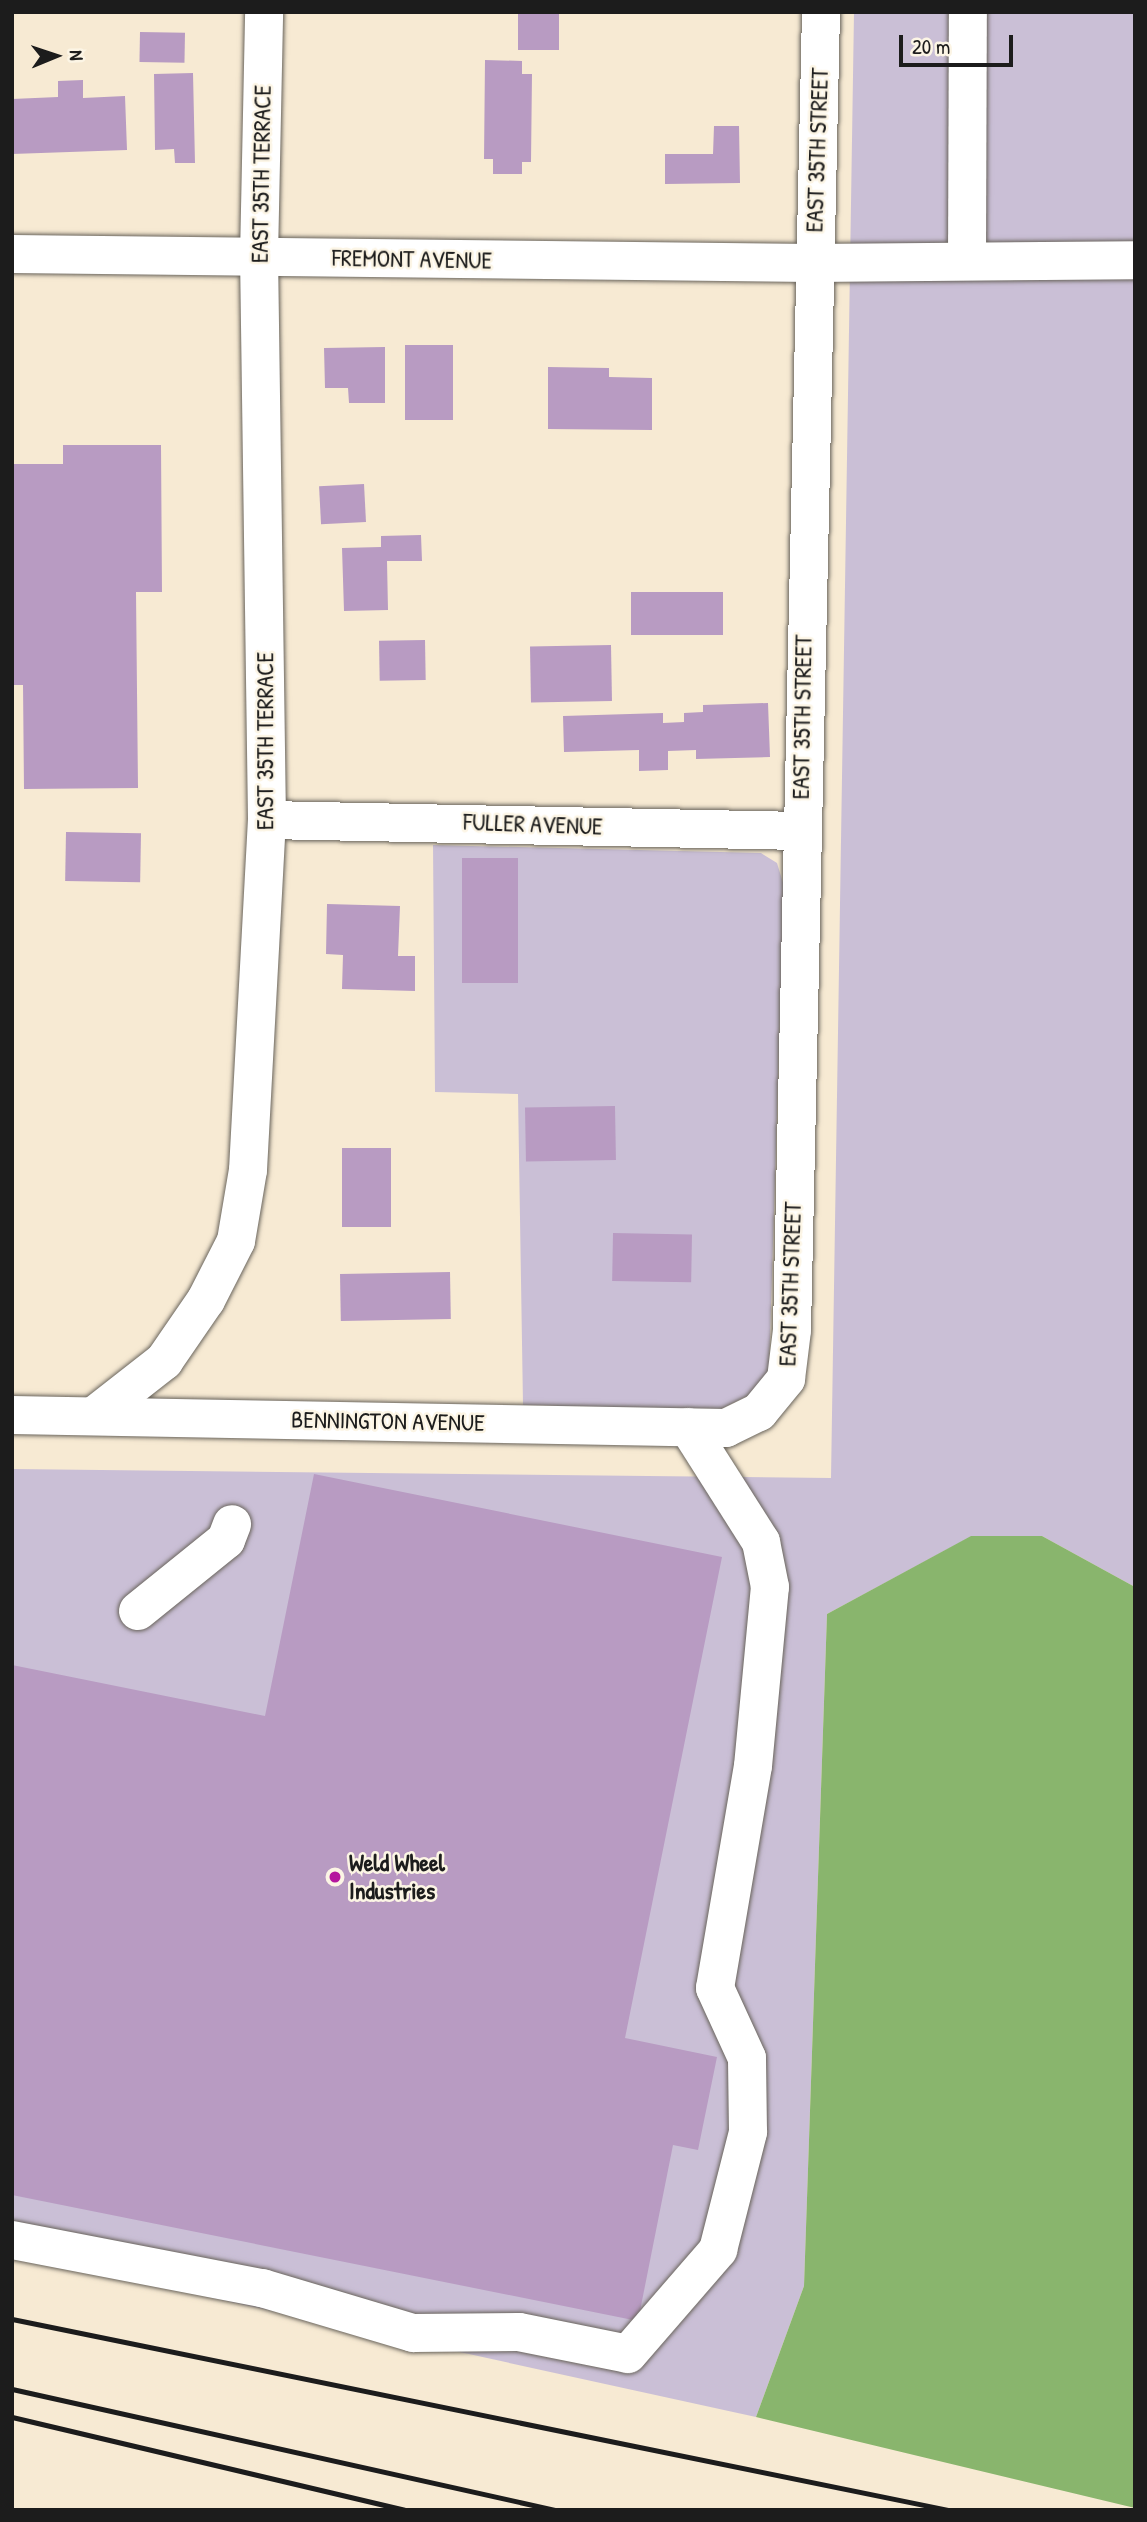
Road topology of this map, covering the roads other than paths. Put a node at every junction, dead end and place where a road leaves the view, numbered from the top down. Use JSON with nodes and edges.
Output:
{"nodes":[{"id":1,"x":264,"y":12,"type":"edge"},
{"id":2,"x":821,"y":12,"type":"edge"},
{"id":3,"x":968,"y":12,"type":"edge"},
{"id":4,"x":12,"y":254,"type":"edge"},
{"id":5,"x":259,"y":257,"type":"junction"},
{"id":6,"x":1135,"y":260,"type":"edge"},
{"id":7,"x":967,"y":261,"type":"junction"},
{"id":8,"x":812,"y":263,"type":"junction"},
{"id":9,"x":267,"y":820,"type":"junction"},
{"id":10,"x":800,"y":831,"type":"junction"},
{"id":11,"x":759,"y":1412,"type":"joint"},
{"id":12,"x":12,"y":1415,"type":"edge"},
{"id":13,"x":96,"y":1415,"type":"junction"},
{"id":14,"x":688,"y":1427,"type":"junction"},
{"id":15,"x":232,"y":1524,"type":"dead end"},
{"id":16,"x":138,"y":1611,"type":"dead end"},
{"id":17,"x":12,"y":2240,"type":"edge"}],
"edges":[{"from":1,"to":5,"type":"street","name":"EAST 35TH TERRACE"},
{"from":2,"to":8,"type":"street","name":"EAST 35TH STREET"},
{"from":3,"to":7,"type":"street"},
{"from":4,"to":5,"type":"street","name":"FREMONT AVENUE"},
{"from":5,"to":8,"type":"street","name":"FREMONT AVENUE"},
{"from":5,"to":9,"type":"street","name":"EAST 35TH TERRACE"},
{"from":6,"to":7,"type":"street","name":"FREMONT AVENUE"},
{"from":7,"to":8,"type":"street","name":"FREMONT AVENUE"},
{"from":8,"to":10,"type":"street","name":"EAST 35TH STREET"},
{"from":9,"to":10,"type":"street","name":"FULLER AVENUE"},
{"from":9,"to":13,"type":"street","name":"EAST 35TH TERRACE"},
{"from":10,"to":11,"type":"street","name":"EAST 35TH STREET"},
{"from":11,"to":14,"type":"street","name":"BENNINGTON AVENUE"},
{"from":12,"to":13,"type":"street","name":"BENNINGTON AVENUE"},
{"from":13,"to":14,"type":"street","name":"BENNINGTON AVENUE"},
{"from":14,"to":17,"type":"street"},
{"from":15,"to":16,"type":"street"}]}
